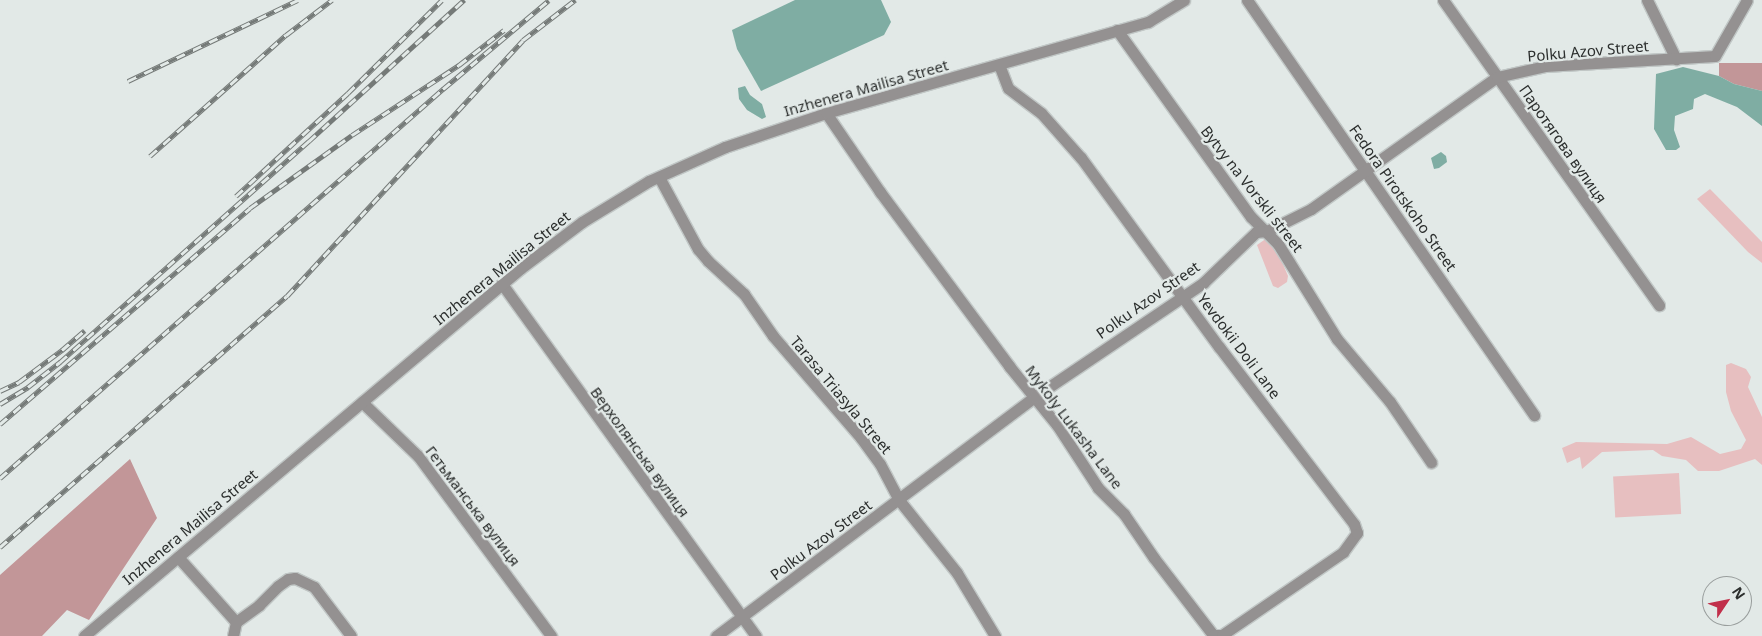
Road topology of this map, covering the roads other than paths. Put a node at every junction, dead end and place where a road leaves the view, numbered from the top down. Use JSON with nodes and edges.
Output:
{"nodes":[{"id":1,"x":1184,"y":0,"type":"edge"},
{"id":2,"x":1247,"y":0,"type":"edge"},
{"id":3,"x":1443,"y":0,"type":"edge"},
{"id":4,"x":1646,"y":0,"type":"edge"},
{"id":5,"x":1747,"y":0,"type":"edge"},
{"id":6,"x":1118,"y":30,"type":"junction"},
{"id":7,"x":1676,"y":59,"type":"junction"},
{"id":8,"x":998,"y":66,"type":"junction"},
{"id":9,"x":1497,"y":77,"type":"junction"},
{"id":10,"x":826,"y":113,"type":"junction"},
{"id":11,"x":1365,"y":170,"type":"junction"},
{"id":12,"x":659,"y":177,"type":"junction"},
{"id":13,"x":1267,"y":231,"type":"junction"},
{"id":14,"x":502,"y":284,"type":"junction"},
{"id":15,"x":1182,"y":296,"type":"junction"},
{"id":16,"x":1659,"y":305,"type":"dead end"},
{"id":17,"x":1034,"y":397,"type":"junction"},
{"id":18,"x":362,"y":402,"type":"junction"},
{"id":19,"x":1534,"y":414,"type":"dead end"},
{"id":20,"x":1431,"y":462,"type":"dead end"},
{"id":21,"x":899,"y":500,"type":"junction"},
{"id":22,"x":1357,"y":533,"type":"joint"},
{"id":23,"x":178,"y":557,"type":"junction"},
{"id":24,"x":742,"y":617,"type":"junction"},
{"id":25,"x":236,"y":622,"type":"junction"},
{"id":26,"x":84,"y":636,"type":"edge"},
{"id":27,"x":233,"y":636,"type":"edge"},
{"id":28,"x":352,"y":636,"type":"edge"},
{"id":29,"x":551,"y":636,"type":"edge"},
{"id":30,"x":716,"y":636,"type":"edge"},
{"id":31,"x":756,"y":636,"type":"edge"},
{"id":32,"x":995,"y":636,"type":"edge"}],
"edges":[{"from":1,"to":6,"type":"street","name":"Inzhenera Mailisa Street"},
{"from":2,"to":11,"type":"street","name":"Fedora Pirotskoho Street"},
{"from":3,"to":9,"type":"street","name":"Паротягова вулиця"},
{"from":4,"to":7,"type":"street"},
{"from":5,"to":7,"type":"street","name":"Polku Azov Street"},
{"from":6,"to":8,"type":"street","name":"Inzhenera Mailisa Street"},
{"from":6,"to":13,"type":"street","name":"Bytvy na Vorskli street"},
{"from":7,"to":9,"type":"street","name":"Polku Azov Street"},
{"from":8,"to":10,"type":"street","name":"Inzhenera Mailisa Street"},
{"from":8,"to":15,"type":"street","name":"Yevdokii Doli Lane"},
{"from":9,"to":11,"type":"street","name":"Polku Azov Street"},
{"from":9,"to":16,"type":"street","name":"Паротягова вулиця"},
{"from":10,"to":12,"type":"street","name":"Inzhenera Mailisa Street"},
{"from":10,"to":17,"type":"street","name":"Mykoly Lukasha Lane"},
{"from":11,"to":13,"type":"street","name":"Polku Azov Street"},
{"from":11,"to":19,"type":"street","name":"Fedora Pirotskoho Street"},
{"from":12,"to":14,"type":"street","name":"Inzhenera Mailisa Street"},
{"from":12,"to":21,"type":"street","name":"Tarasa Triasyla Street"},
{"from":13,"to":15,"type":"street","name":"Polku Azov Street"},
{"from":13,"to":20,"type":"street","name":"Bytvy na Vorskli street"},
{"from":14,"to":18,"type":"street","name":"Inzhenera Mailisa Street"},
{"from":14,"to":24,"type":"street","name":"Верхолянська вулиця"},
{"from":15,"to":17,"type":"street","name":"Polku Azov Street"},
{"from":15,"to":22,"type":"street","name":"Yevdokii Doli Lane"},
{"from":17,"to":21,"type":"street","name":"Polku Azov Street"},
{"from":17,"to":22,"type":"street","name":"Mykoly Lukasha Lane"},
{"from":18,"to":23,"type":"street","name":"Inzhenera Mailisa Street"},
{"from":18,"to":29,"type":"street","name":"Гетьманська вулиця"},
{"from":21,"to":24,"type":"street","name":"Polku Azov Street"},
{"from":21,"to":32,"type":"street","name":"Tarasa Triasyla Street"},
{"from":23,"to":25,"type":"street"},
{"from":23,"to":26,"type":"street","name":"Inzhenera Mailisa Street"},
{"from":24,"to":30,"type":"street","name":"Polku Azov Street"},
{"from":24,"to":31,"type":"street","name":"Верхолянська вулиця"},
{"from":25,"to":27,"type":"street"},
{"from":25,"to":28,"type":"street"}]}
